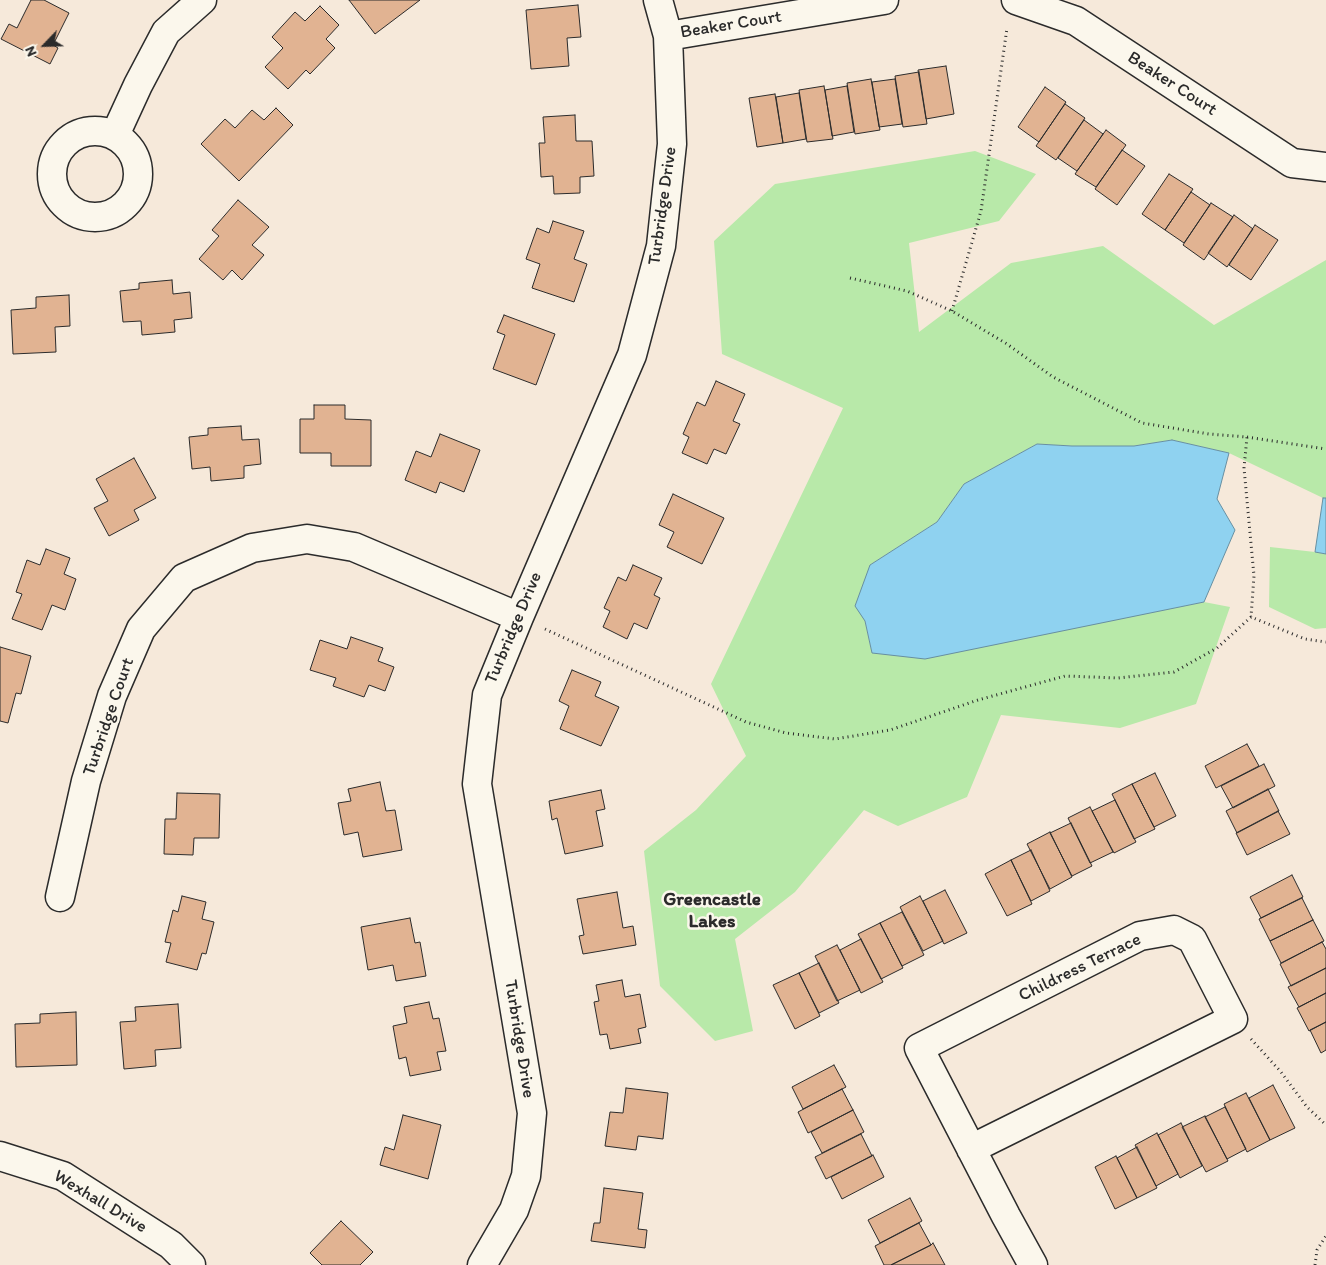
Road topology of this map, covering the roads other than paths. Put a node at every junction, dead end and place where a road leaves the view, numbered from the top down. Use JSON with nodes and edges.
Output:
{"nodes":[{"id":1,"x":202,"y":0,"type":"edge"},
{"id":2,"x":658,"y":0,"type":"edge"},
{"id":3,"x":884,"y":0,"type":"edge"},
{"id":4,"x":1016,"y":0,"type":"edge"},
{"id":5,"x":668,"y":36,"type":"junction"},
{"id":6,"x":115,"y":135,"type":"dead end"},
{"id":7,"x":1326,"y":167,"type":"edge"},
{"id":8,"x":519,"y":616,"type":"junction"},
{"id":9,"x":60,"y":897,"type":"dead end"},
{"id":10,"x":971,"y":1149,"type":"junction"},
{"id":11,"x":0,"y":1156,"type":"edge"},
{"id":12,"x":191,"y":1265,"type":"edge"},
{"id":13,"x":482,"y":1265,"type":"edge"},
{"id":14,"x":1033,"y":1265,"type":"edge"}],
"edges":[{"from":1,"to":6,"type":"street"},
{"from":2,"to":5,"type":"street","name":"Turbridge Drive"},
{"from":3,"to":5,"type":"street","name":"Beaker Court"},
{"from":4,"to":7,"type":"street","name":"Beaker Court"},
{"from":5,"to":8,"type":"street","name":"Turbridge Drive"},
{"from":8,"to":9,"type":"street","name":"Turbridge Court"},
{"from":8,"to":13,"type":"street","name":"Turbridge Drive"},
{"from":10,"to":10,"type":"street","name":"Childress Terrace"},
{"from":10,"to":14,"type":"street","name":"Childress Terrace"},
{"from":11,"to":12,"type":"street","name":"Wexhall Drive"}]}
